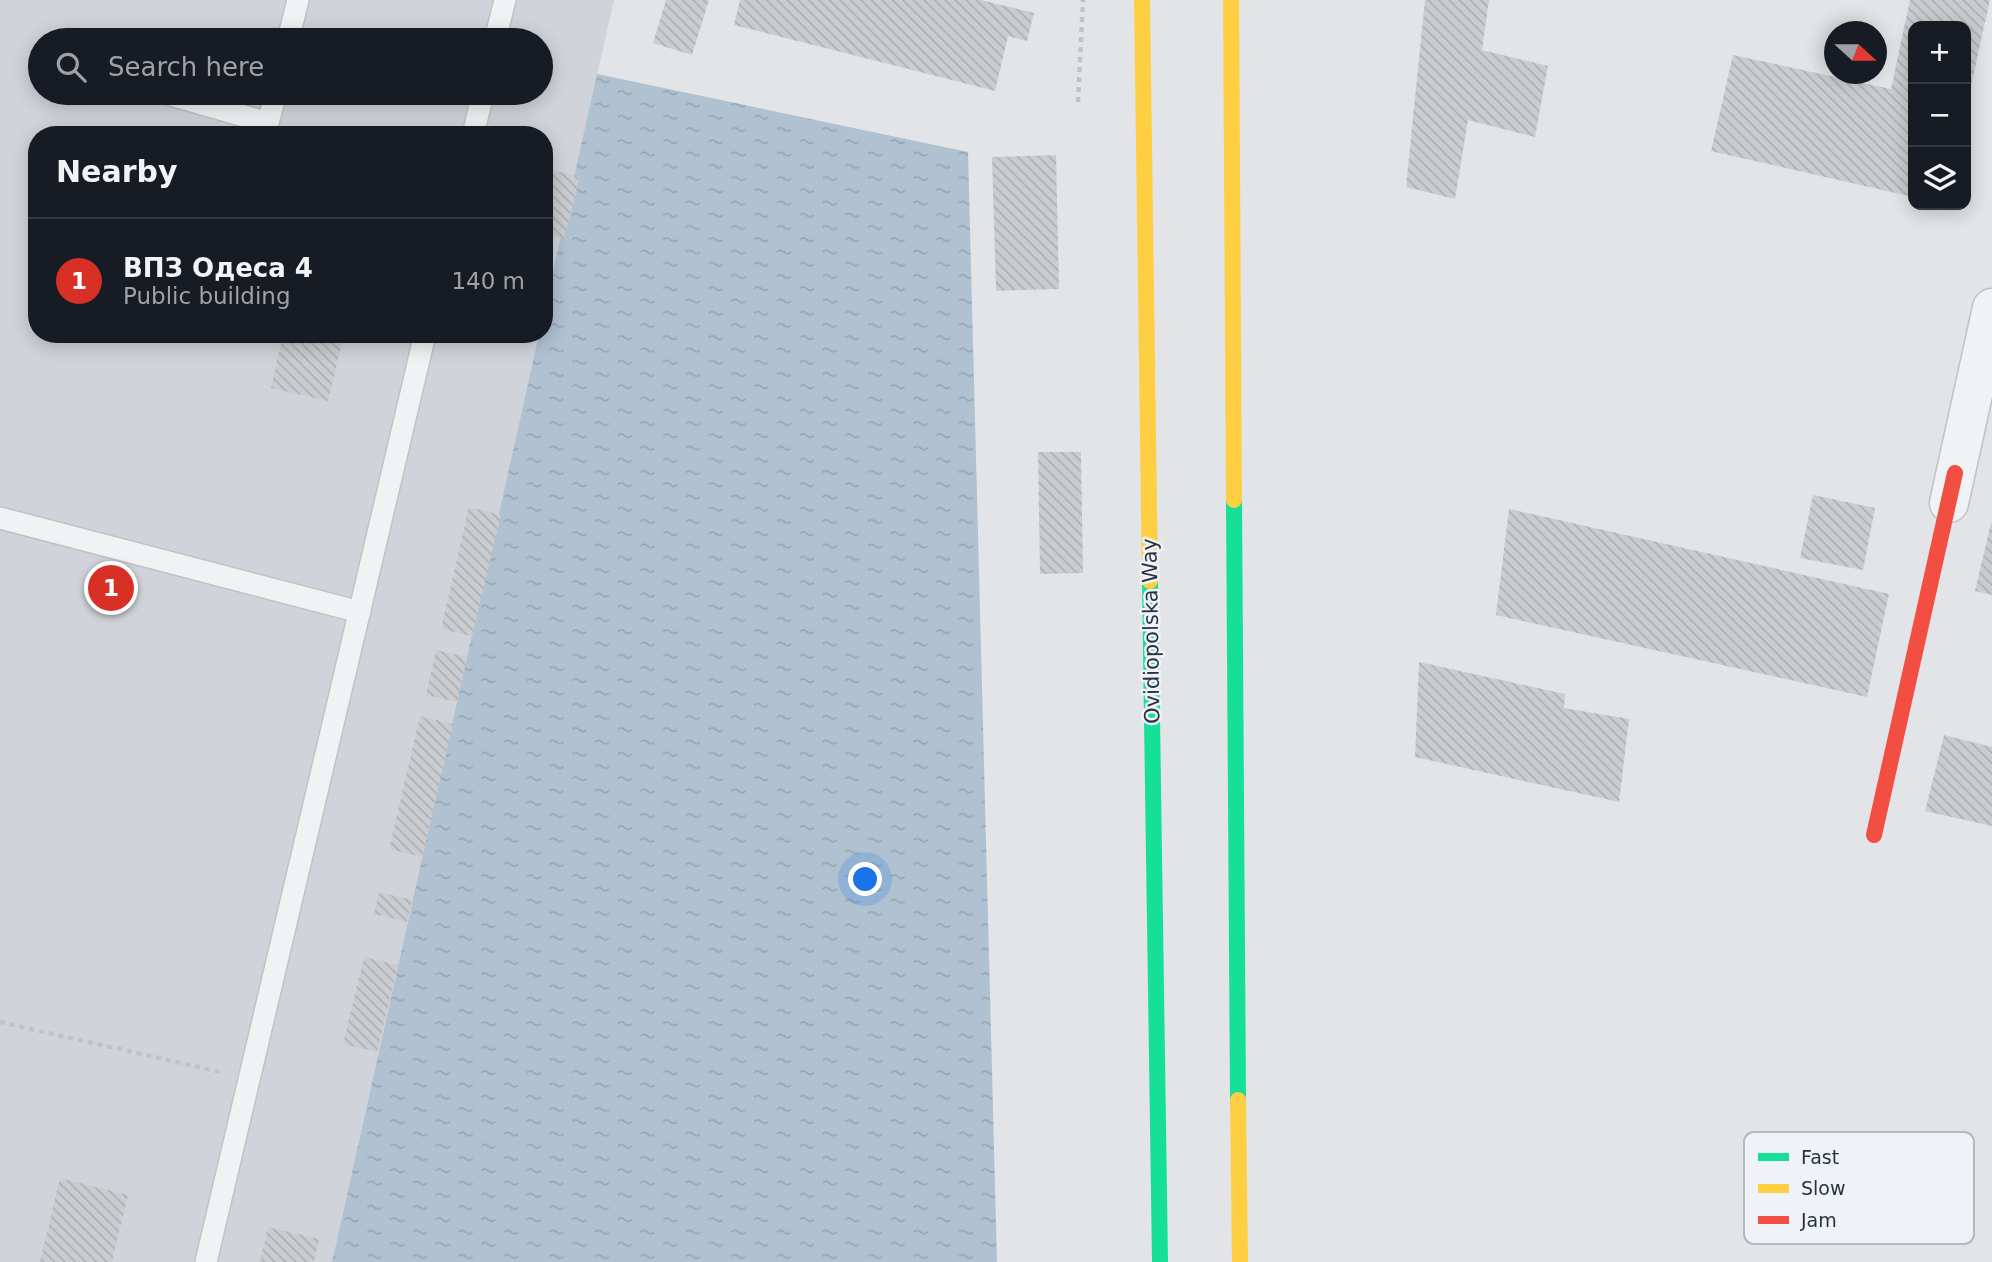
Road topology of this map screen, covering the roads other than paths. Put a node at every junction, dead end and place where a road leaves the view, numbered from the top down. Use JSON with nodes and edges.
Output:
{"nodes":[{"id":1,"x":298,"y":0,"type":"edge"},
{"id":2,"x":505,"y":0,"type":"edge"},
{"id":3,"x":1142,"y":0,"type":"edge"},
{"id":4,"x":1231,"y":0,"type":"edge"},
{"id":5,"x":291,"y":28,"type":"edge"},
{"id":6,"x":498,"y":28,"type":"edge"},
{"id":7,"x":206,"y":105,"type":"edge"},
{"id":8,"x":273,"y":105,"type":"edge"},
{"id":9,"x":480,"y":105,"type":"edge"},
{"id":10,"x":475,"y":126,"type":"edge"},
{"id":11,"x":1992,"y":308,"type":"edge"},
{"id":12,"x":423,"y":343,"type":"edge"},
{"id":13,"x":1952,"y":488,"type":"joint"},
{"id":14,"x":0,"y":517,"type":"edge"},
{"id":15,"x":359,"y":612,"type":"junction"},
{"id":16,"x":1874,"y":835,"type":"dead end"},
{"id":17,"x":205,"y":1262,"type":"edge"},
{"id":18,"x":1160,"y":1262,"type":"edge"},
{"id":19,"x":1240,"y":1262,"type":"edge"}],
"edges":[{"from":1,"to":5,"type":"lane"},
{"from":2,"to":6,"type":"lane"},
{"from":3,"to":18,"type":"main road","name":"Ovidiopolska Way"},
{"from":4,"to":19,"type":"main road"},
{"from":7,"to":8,"type":"lane"},
{"from":9,"to":10,"type":"lane"},
{"from":11,"to":13,"type":"street"},
{"from":12,"to":15,"type":"lane"},
{"from":13,"to":16,"type":"main road"},
{"from":14,"to":15,"type":"lane"},
{"from":15,"to":17,"type":"lane"}]}
